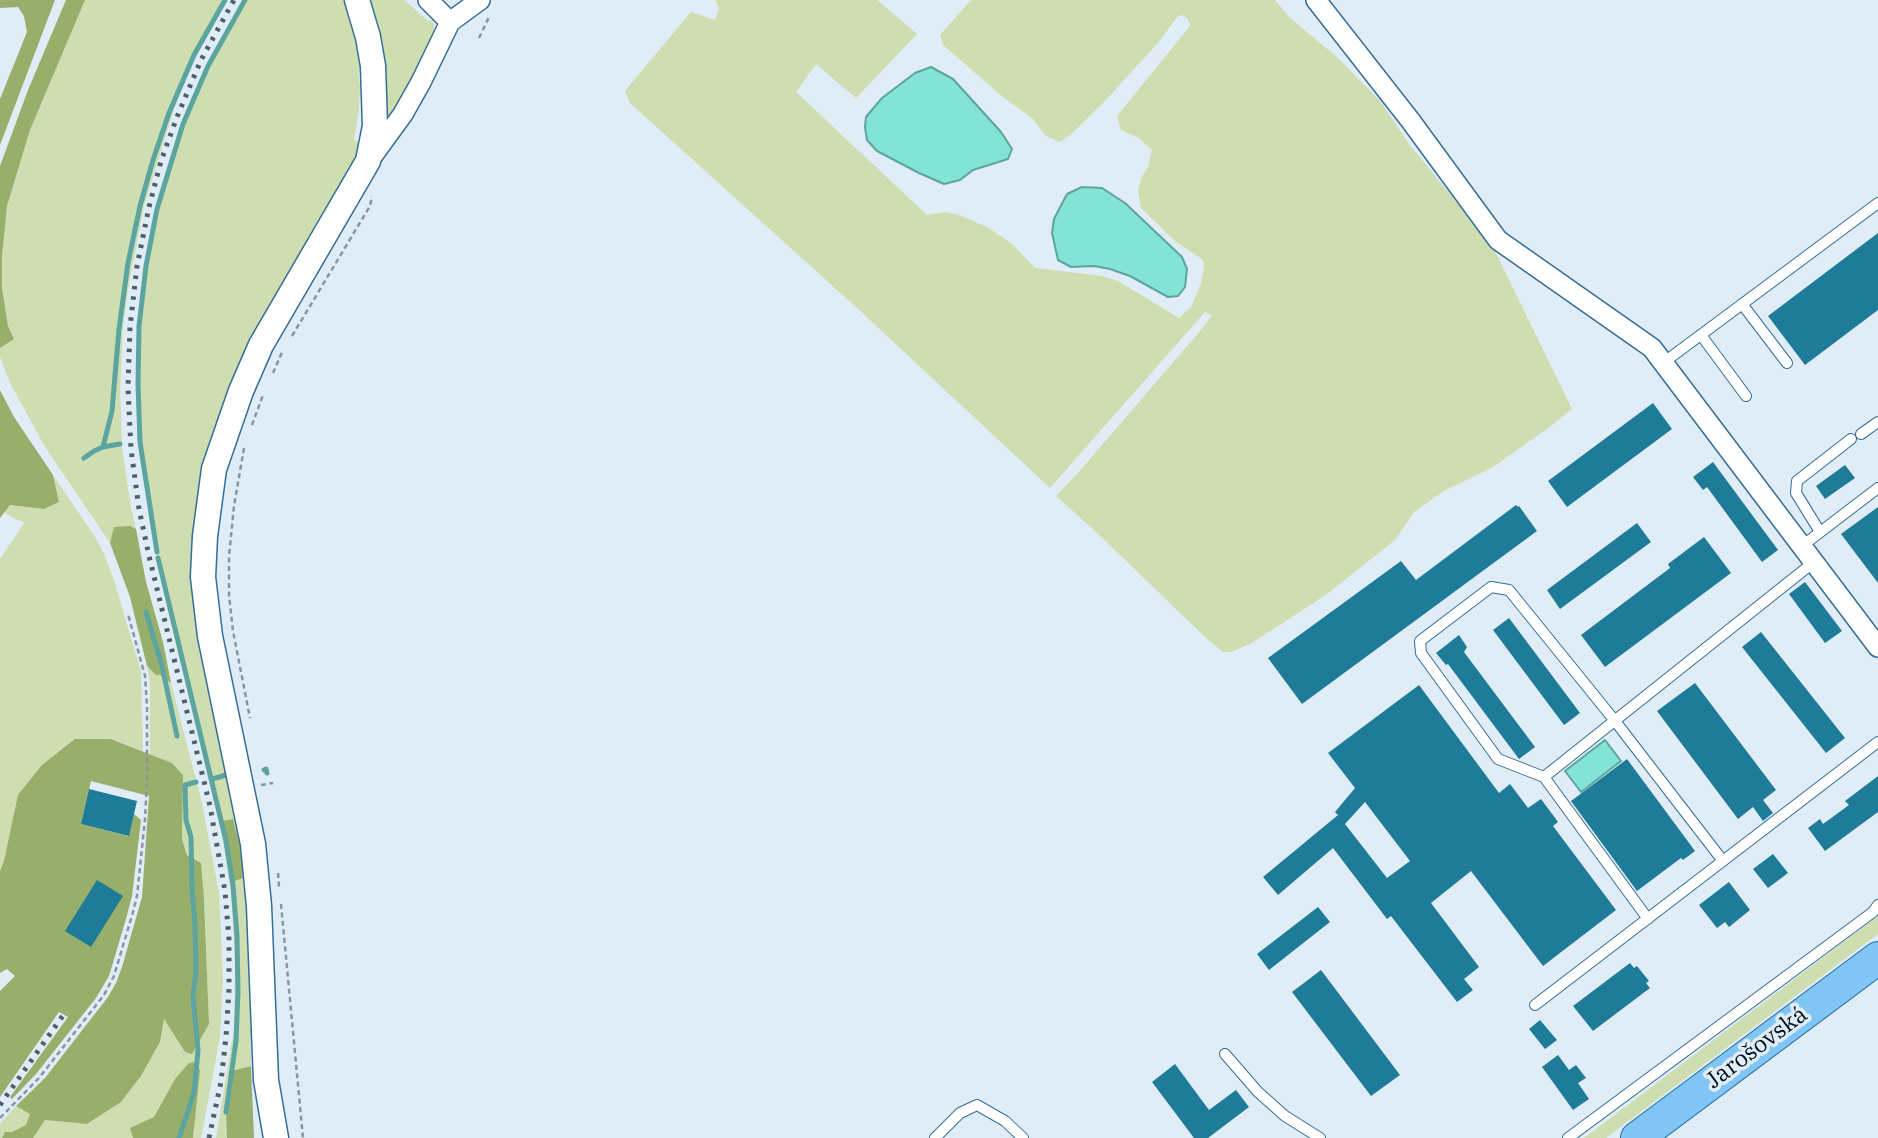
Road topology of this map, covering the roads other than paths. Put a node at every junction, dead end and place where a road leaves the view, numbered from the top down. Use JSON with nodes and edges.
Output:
{"nodes":[{"id":1,"x":357,"y":0,"type":"edge"},
{"id":2,"x":428,"y":0,"type":"edge"},
{"id":3,"x":1315,"y":0,"type":"edge"},
{"id":4,"x":485,"y":8,"type":"edge"},
{"id":5,"x":450,"y":22,"type":"junction"},
{"id":6,"x":368,"y":161,"type":"junction"},
{"id":7,"x":1878,"y":202,"type":"edge"},
{"id":8,"x":1742,"y":304,"type":"junction"},
{"id":9,"x":1701,"y":335,"type":"junction"},
{"id":10,"x":1663,"y":363,"type":"junction"},
{"id":11,"x":1787,"y":363,"type":"dead end"},
{"id":12,"x":1746,"y":396,"type":"dead end"},
{"id":13,"x":1878,"y":422,"type":"edge"},
{"id":14,"x":1878,"y":488,"type":"edge"},
{"id":15,"x":1820,"y":532,"type":"junction"},
{"id":16,"x":1808,"y":554,"type":"junction"},
{"id":17,"x":1878,"y":647,"type":"edge"},
{"id":18,"x":1615,"y":722,"type":"junction"},
{"id":19,"x":1878,"y":742,"type":"edge"},
{"id":20,"x":1544,"y":777,"type":"junction"},
{"id":21,"x":1723,"y":861,"type":"junction"},
{"id":22,"x":1878,"y":905,"type":"edge"},
{"id":23,"x":1648,"y":919,"type":"junction"},
{"id":24,"x":1878,"y":958,"type":"edge"},
{"id":25,"x":1535,"y":1005,"type":"dead end"},
{"id":26,"x":1225,"y":1054,"type":"dead end"},
{"id":27,"x":1021,"y":1137,"type":"edge"},
{"id":28,"x":276,"y":1138,"type":"edge"},
{"id":29,"x":935,"y":1138,"type":"edge"},
{"id":30,"x":1320,"y":1138,"type":"edge"},
{"id":31,"x":1568,"y":1138,"type":"edge"},
{"id":32,"x":1637,"y":1138,"type":"edge"}],
"edges":[{"from":1,"to":6,"type":"street"},
{"from":2,"to":5,"type":"street"},
{"from":3,"to":10,"type":"street"},
{"from":4,"to":5,"type":"street"},
{"from":5,"to":6,"type":"street"},
{"from":6,"to":28,"type":"street"},
{"from":7,"to":8,"type":"lane"},
{"from":8,"to":9,"type":"lane"},
{"from":8,"to":11,"type":"lane"},
{"from":9,"to":10,"type":"lane"},
{"from":9,"to":12,"type":"lane"},
{"from":10,"to":16,"type":"street"},
{"from":13,"to":15,"type":"lane"},
{"from":14,"to":15,"type":"lane"},
{"from":15,"to":16,"type":"lane"},
{"from":16,"to":17,"type":"street"},
{"from":16,"to":18,"type":"lane"},
{"from":18,"to":20,"type":"lane"},
{"from":18,"to":20,"type":"lane"},
{"from":18,"to":21,"type":"lane"},
{"from":19,"to":21,"type":"lane"},
{"from":20,"to":23,"type":"lane"},
{"from":21,"to":23,"type":"lane"},
{"from":22,"to":31,"type":"lane"},
{"from":23,"to":25,"type":"lane"},
{"from":24,"to":32,"type":"main road","name":"Jarošovská"},
{"from":26,"to":30,"type":"lane"},
{"from":27,"to":29,"type":"lane"}]}
